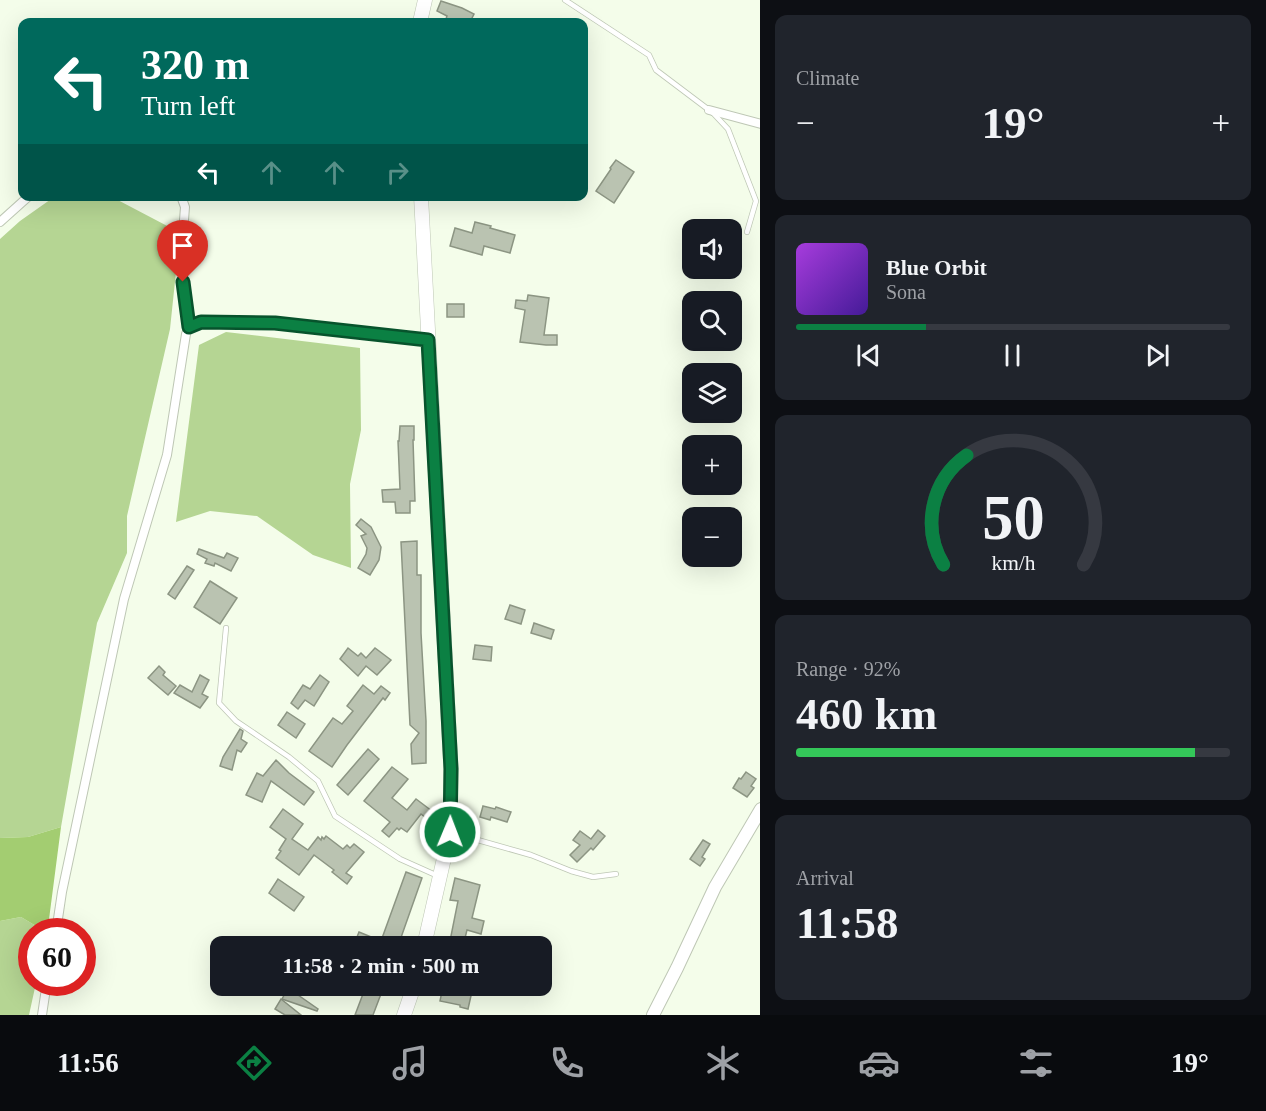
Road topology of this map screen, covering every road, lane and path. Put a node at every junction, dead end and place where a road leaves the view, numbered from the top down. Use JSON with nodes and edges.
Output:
{"nodes":[{"id":1,"x":425,"y":0,"type":"edge"},
{"id":2,"x":565,"y":0,"type":"edge"},
{"id":3,"x":421,"y":18,"type":"edge"},
{"id":4,"x":709,"y":110,"type":"junction"},
{"id":5,"x":760,"y":124,"type":"edge"},
{"id":6,"x":23,"y":201,"type":"edge"},
{"id":7,"x":182,"y":201,"type":"edge"},
{"id":8,"x":421,"y":201,"type":"edge"},
{"id":9,"x":0,"y":222,"type":"edge"},
{"id":10,"x":747,"y":232,"type":"dead end"},
{"id":11,"x":189,"y":327,"type":"junction"},
{"id":12,"x":428,"y":340,"type":"junction"},
{"id":13,"x":226,"y":628,"type":"dead end"},
{"id":14,"x":760,"y":809,"type":"edge"},
{"id":15,"x":450,"y":832,"type":"junction"},
{"id":16,"x":616,"y":874,"type":"dead end"},
{"id":17,"x":440,"y":877,"type":"junction"},
{"id":18,"x":58,"y":918,"type":"edge"},
{"id":19,"x":426,"y":936,"type":"edge"},
{"id":20,"x":45,"y":996,"type":"edge"},
{"id":21,"x":411,"y":996,"type":"edge"},
{"id":22,"x":42,"y":1015,"type":"edge"},
{"id":23,"x":404,"y":1015,"type":"edge"},
{"id":24,"x":653,"y":1015,"type":"edge"}],
"edges":[{"from":1,"to":3,"type":"main road"},
{"from":2,"to":4,"type":"lane"},
{"from":4,"to":5,"type":"street"},
{"from":4,"to":10,"type":"lane"},
{"from":6,"to":9,"type":"street"},
{"from":7,"to":11,"type":"street"},
{"from":8,"to":12,"type":"main road"},
{"from":11,"to":12,"type":"street"},
{"from":11,"to":18,"type":"street"},
{"from":12,"to":15,"type":"main road"},
{"from":13,"to":17,"type":"lane"},
{"from":14,"to":24,"type":"street"},
{"from":15,"to":16,"type":"lane"},
{"from":15,"to":17,"type":"main road"},
{"from":17,"to":19,"type":"main road"},
{"from":20,"to":22,"type":"street"},
{"from":21,"to":23,"type":"main road"}]}
